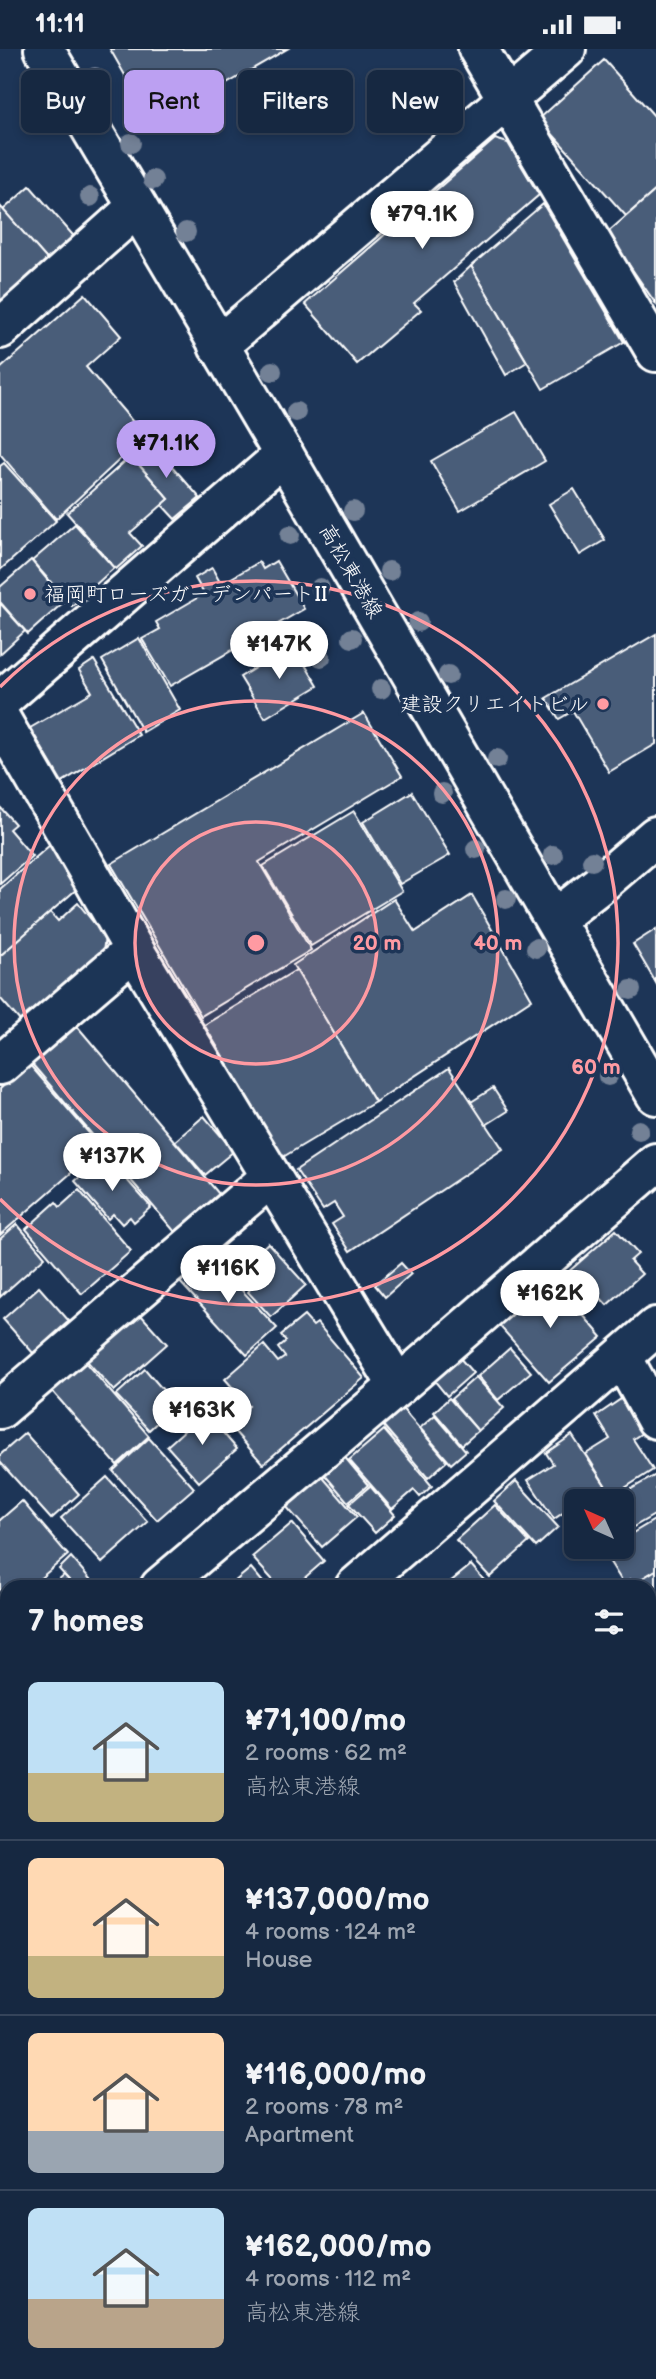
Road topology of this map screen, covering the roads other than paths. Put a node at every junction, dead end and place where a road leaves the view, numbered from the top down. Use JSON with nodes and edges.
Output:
{"nodes":[{"id":1,"x":44,"y":49,"type":"edge"},
{"id":2,"x":478,"y":49,"type":"edge"},
{"id":3,"x":566,"y":49,"type":"edge"},
{"id":4,"x":508,"y":99,"type":"junction"},
{"id":5,"x":137,"y":207,"type":"junction"},
{"id":6,"x":0,"y":329,"type":"edge"},
{"id":7,"x":218,"y":346,"type":"junction"},
{"id":8,"x":656,"y":352,"type":"edge"},
{"id":9,"x":284,"y":455,"type":"junction"},
{"id":10,"x":0,"y":701,"type":"edge"},
{"id":11,"x":0,"y":718,"type":"edge"},
{"id":12,"x":656,"y":836,"type":"edge"},
{"id":13,"x":555,"y":919,"type":"junction"},
{"id":14,"x":134,"y":950,"type":"junction"},
{"id":15,"x":0,"y":1065,"type":"edge"},
{"id":16,"x":656,"y":1095,"type":"edge"},
{"id":17,"x":656,"y":1163,"type":"edge"},
{"id":18,"x":271,"y":1177,"type":"junction"},
{"id":19,"x":656,"y":1327,"type":"edge"},
{"id":20,"x":622,"y":1357,"type":"junction"},
{"id":21,"x":398,"y":1385,"type":"junction"},
{"id":22,"x":0,"y":1409,"type":"edge"},
{"id":23,"x":656,"y":1419,"type":"edge"},
{"id":24,"x":168,"y":1580,"type":"edge"},
{"id":25,"x":363,"y":1580,"type":"edge"}],
"edges":[{"from":1,"to":5,"type":"street","name":"高松東港線"},
{"from":2,"to":4,"type":"street"},
{"from":3,"to":4,"type":"street"},
{"from":4,"to":7,"type":"street"},
{"from":4,"to":8,"type":"street"},
{"from":5,"to":6,"type":"street"},
{"from":5,"to":7,"type":"street","name":"高松東港線"},
{"from":7,"to":9,"type":"street","name":"高松東港線"},
{"from":9,"to":10,"type":"street"},
{"from":9,"to":13,"type":"street","name":"高松東港線"},
{"from":11,"to":14,"type":"street"},
{"from":12,"to":13,"type":"street"},
{"from":13,"to":16,"type":"street","name":"高松東港線"},
{"from":14,"to":15,"type":"street"},
{"from":14,"to":18,"type":"street"},
{"from":17,"to":21,"type":"street"},
{"from":18,"to":21,"type":"street"},
{"from":18,"to":22,"type":"street"},
{"from":19,"to":20,"type":"street"},
{"from":20,"to":23,"type":"street"},
{"from":20,"to":25,"type":"street"},
{"from":21,"to":24,"type":"street"}]}
